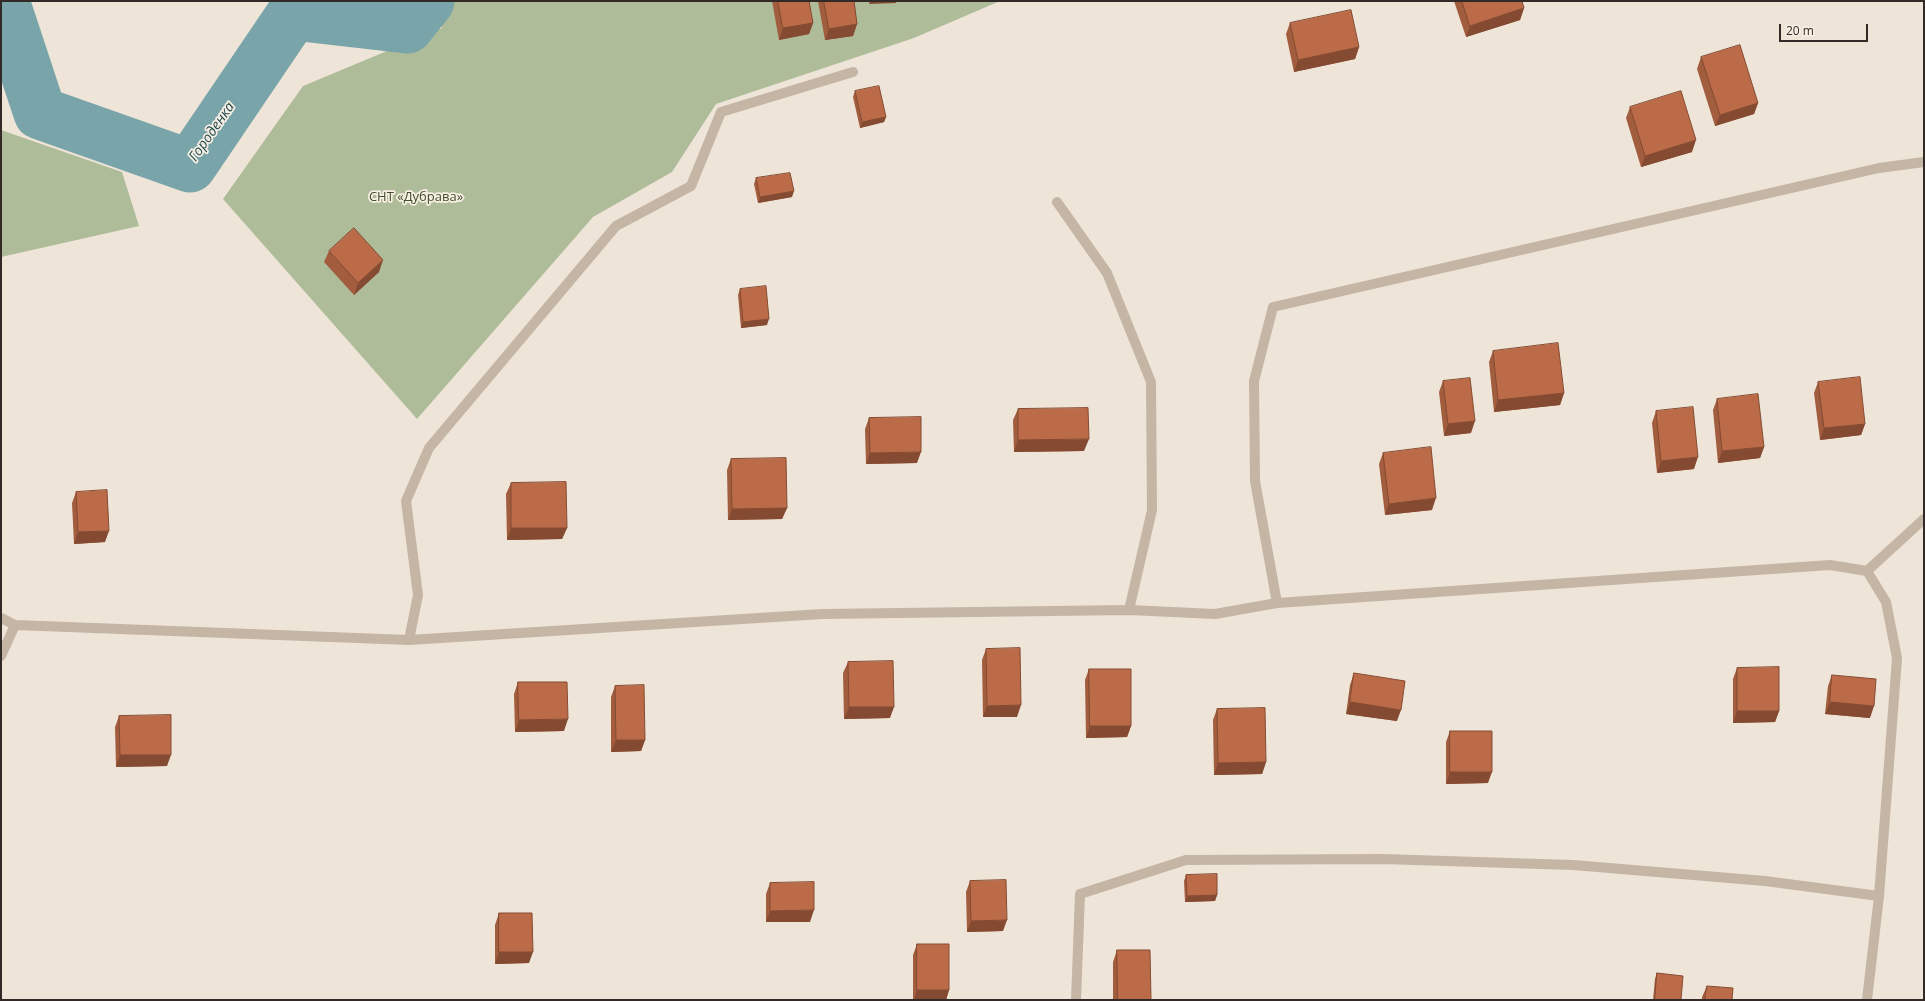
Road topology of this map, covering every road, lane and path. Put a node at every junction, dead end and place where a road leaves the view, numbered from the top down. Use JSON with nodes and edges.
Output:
{"nodes":[{"id":1,"x":853,"y":72,"type":"dead end"},
{"id":2,"x":1924,"y":162,"type":"edge"},
{"id":3,"x":1057,"y":202,"type":"dead end"},
{"id":4,"x":1924,"y":519,"type":"edge"},
{"id":5,"x":1867,"y":571,"type":"junction"},
{"id":6,"x":1277,"y":603,"type":"junction"},
{"id":7,"x":1129,"y":610,"type":"junction"},
{"id":8,"x":1,"y":618,"type":"edge"},
{"id":9,"x":15,"y":625,"type":"junction"},
{"id":10,"x":409,"y":640,"type":"junction"},
{"id":11,"x":1,"y":656,"type":"edge"},
{"id":12,"x":1879,"y":896,"type":"junction"},
{"id":13,"x":1076,"y":1000,"type":"edge"},
{"id":14,"x":1867,"y":1000,"type":"edge"}],
"edges":[{"from":1,"to":10,"type":"street"},
{"from":2,"to":6,"type":"street"},
{"from":3,"to":7,"type":"street"},
{"from":4,"to":5,"type":"street"},
{"from":5,"to":6,"type":"street"},
{"from":5,"to":12,"type":"street"},
{"from":6,"to":7,"type":"street"},
{"from":7,"to":10,"type":"street"},
{"from":8,"to":9,"type":"street"},
{"from":9,"to":10,"type":"street"},
{"from":9,"to":11,"type":"street"},
{"from":12,"to":13,"type":"street"},
{"from":12,"to":14,"type":"street"}]}
